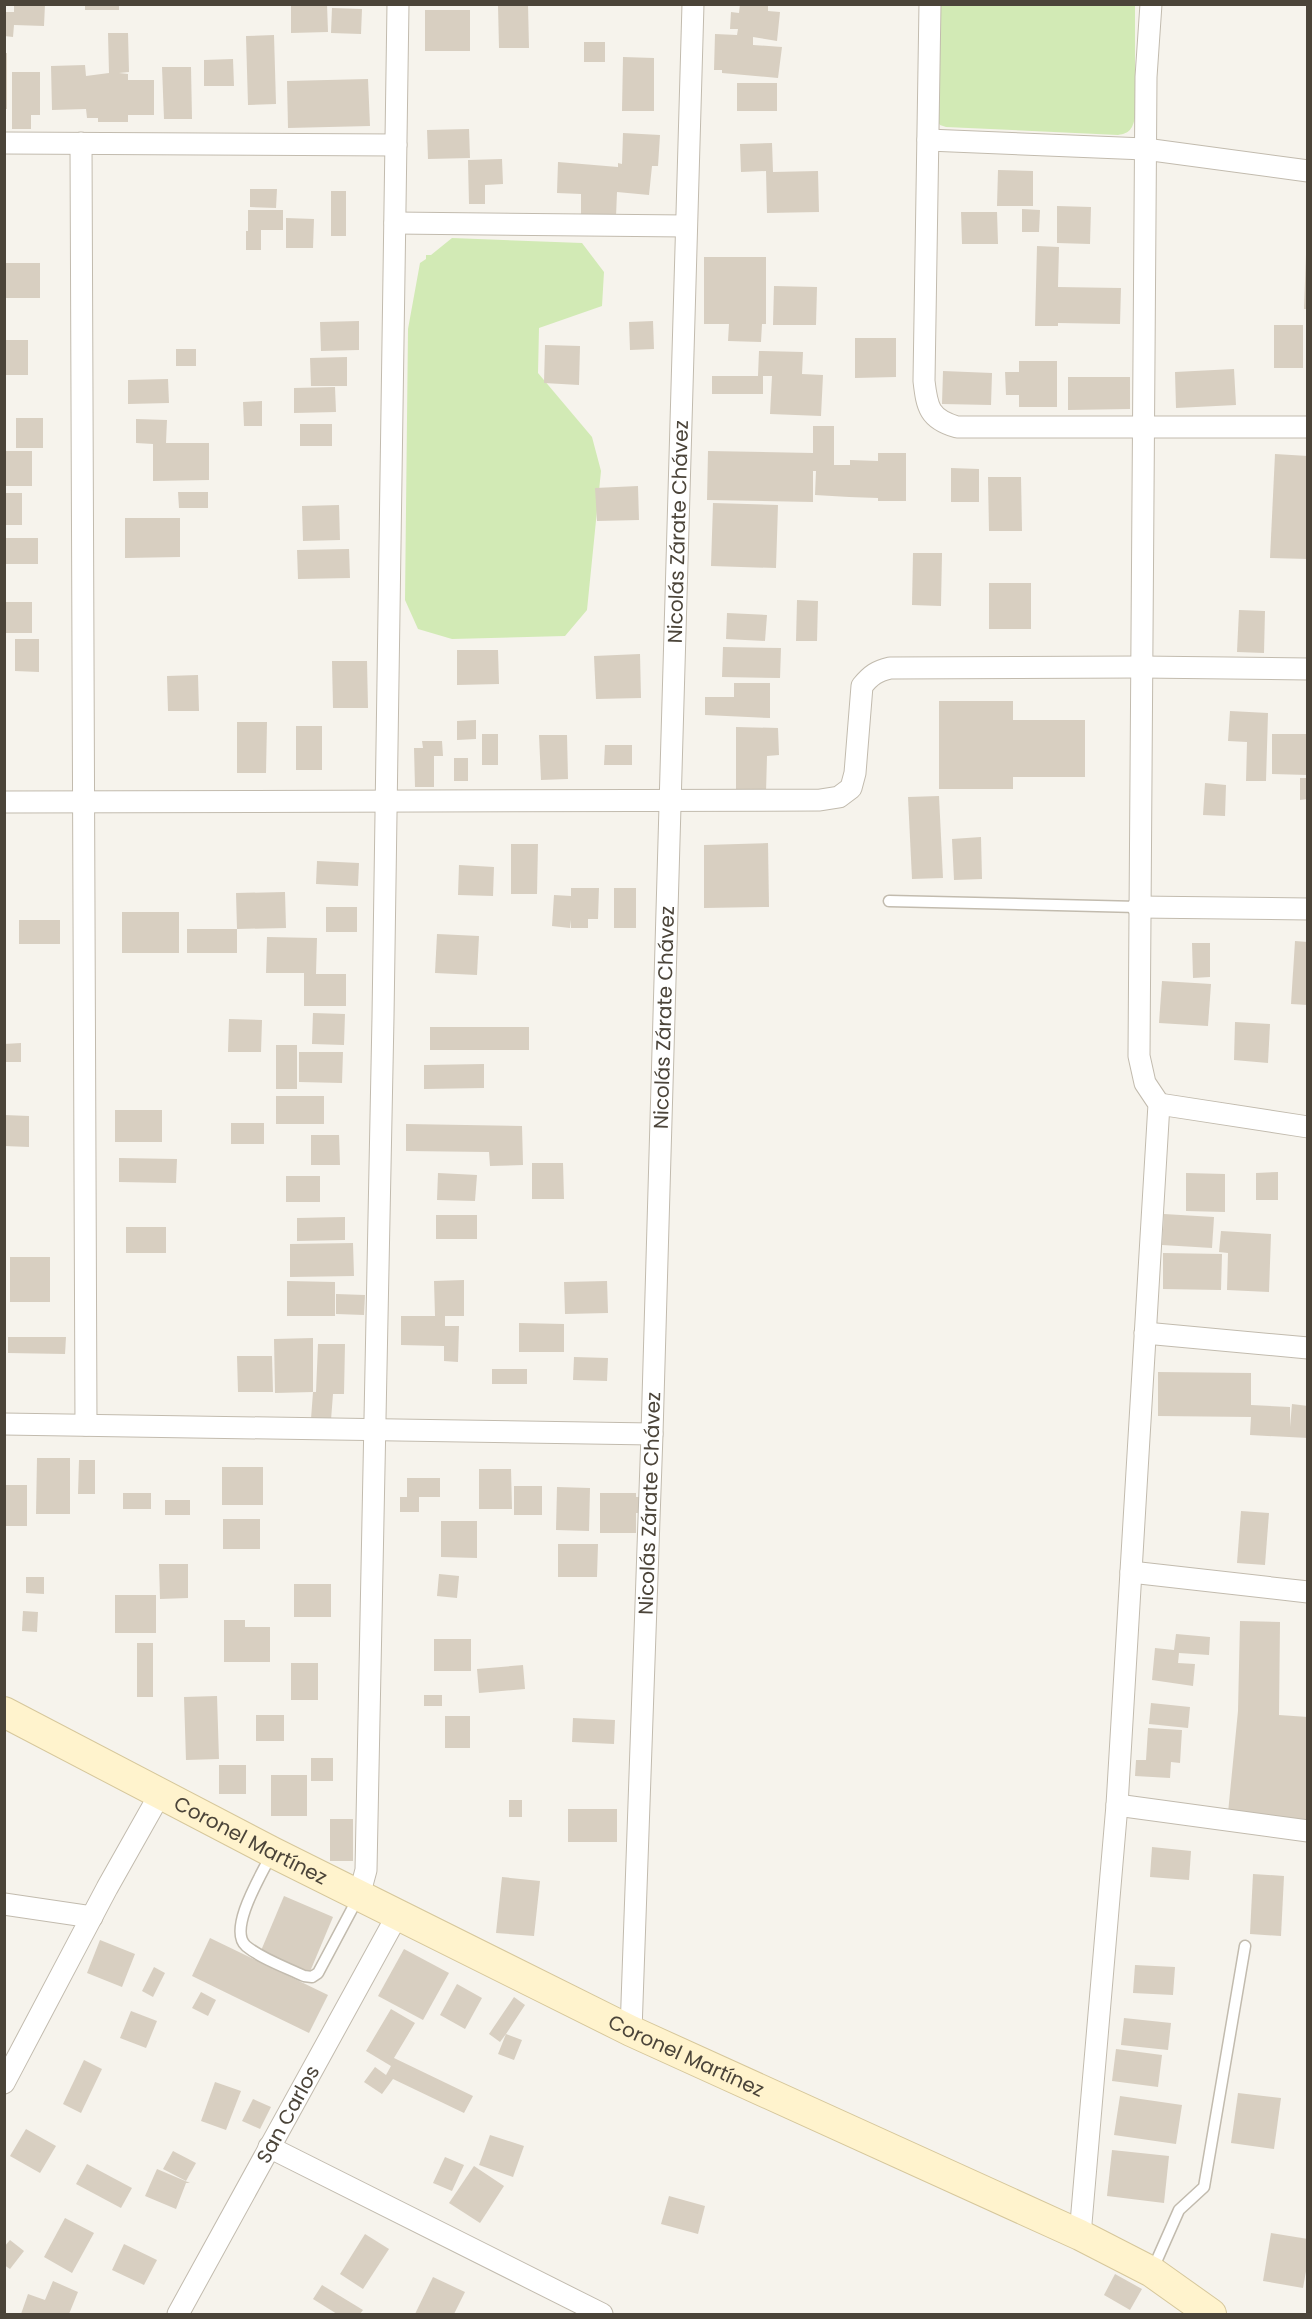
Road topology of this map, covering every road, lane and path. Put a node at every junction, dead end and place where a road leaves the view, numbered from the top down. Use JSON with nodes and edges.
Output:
{"nodes":[{"id":1,"x":398,"y":4,"type":"edge"},
{"id":2,"x":693,"y":4,"type":"edge"},
{"id":3,"x":930,"y":4,"type":"edge"},
{"id":4,"x":1151,"y":4,"type":"edge"},
{"id":5,"x":927,"y":140,"type":"junction"},
{"id":6,"x":4,"y":143,"type":"edge"},
{"id":7,"x":81,"y":143,"type":"junction"},
{"id":8,"x":396,"y":145,"type":"junction"},
{"id":9,"x":1145,"y":148,"type":"junction"},
{"id":10,"x":1308,"y":171,"type":"edge"},
{"id":11,"x":395,"y":223,"type":"junction"},
{"id":12,"x":686,"y":226,"type":"junction"},
{"id":13,"x":1308,"y":426,"type":"edge"},
{"id":14,"x":1144,"y":428,"type":"junction"},
{"id":15,"x":1141,"y":667,"type":"junction"},
{"id":16,"x":1308,"y":669,"type":"edge"},
{"id":17,"x":668,"y":800,"type":"junction"},
{"id":18,"x":387,"y":801,"type":"junction"},
{"id":19,"x":4,"y":802,"type":"edge"},
{"id":20,"x":82,"y":802,"type":"junction"},
{"id":21,"x":889,"y":901,"type":"dead end"},
{"id":22,"x":1138,"y":907,"type":"junction"},
{"id":23,"x":1308,"y":909,"type":"edge"},
{"id":24,"x":1159,"y":1104,"type":"junction"},
{"id":25,"x":1308,"y":1127,"type":"edge"},
{"id":26,"x":1145,"y":1333,"type":"junction"},
{"id":27,"x":1308,"y":1348,"type":"edge"},
{"id":28,"x":4,"y":1424,"type":"edge"},
{"id":29,"x":86,"y":1425,"type":"junction"},
{"id":30,"x":375,"y":1429,"type":"junction"},
{"id":31,"x":652,"y":1434,"type":"junction"},
{"id":32,"x":1131,"y":1572,"type":"junction"},
{"id":33,"x":1308,"y":1592,"type":"edge"},
{"id":34,"x":4,"y":1712,"type":"edge"},
{"id":35,"x":160,"y":1794,"type":"junction"},
{"id":36,"x":1118,"y":1804,"type":"junction"},
{"id":37,"x":1308,"y":1831,"type":"edge"},
{"id":38,"x":272,"y":1852,"type":"junction"},
{"id":39,"x":359,"y":1896,"type":"junction"},
{"id":40,"x":4,"y":1904,"type":"edge"},
{"id":41,"x":398,"y":1914,"type":"junction"},
{"id":42,"x":92,"y":1917,"type":"junction"},
{"id":43,"x":1245,"y":1946,"type":"dead end"},
{"id":44,"x":631,"y":2031,"type":"junction"},
{"id":45,"x":7,"y":2074,"type":"edge"},
{"id":46,"x":269,"y":2147,"type":"junction"},
{"id":47,"x":1080,"y":2235,"type":"junction"},
{"id":48,"x":1152,"y":2272,"type":"junction"},
{"id":49,"x":178,"y":2314,"type":"edge"},
{"id":50,"x":602,"y":2314,"type":"edge"},
{"id":51,"x":1211,"y":2314,"type":"edge"}],
"edges":[{"from":1,"to":8,"type":"street"},
{"from":2,"to":12,"type":"street","name":"Nicolás Zárate Chávez"},
{"from":3,"to":5,"type":"street"},
{"from":4,"to":9,"type":"street"},
{"from":5,"to":9,"type":"street"},
{"from":5,"to":14,"type":"street"},
{"from":6,"to":7,"type":"street"},
{"from":7,"to":8,"type":"street"},
{"from":7,"to":20,"type":"street"},
{"from":8,"to":11,"type":"street"},
{"from":9,"to":10,"type":"street"},
{"from":9,"to":14,"type":"street"},
{"from":11,"to":12,"type":"street"},
{"from":11,"to":18,"type":"street"},
{"from":12,"to":17,"type":"street","name":"Nicolás Zárate Chávez"},
{"from":13,"to":14,"type":"street"},
{"from":14,"to":15,"type":"street"},
{"from":15,"to":16,"type":"street"},
{"from":15,"to":17,"type":"street"},
{"from":15,"to":22,"type":"street"},
{"from":17,"to":18,"type":"street"},
{"from":17,"to":31,"type":"street","name":"Nicolás Zárate Chávez"},
{"from":18,"to":20,"type":"street"},
{"from":18,"to":30,"type":"street"},
{"from":19,"to":20,"type":"street"},
{"from":20,"to":29,"type":"street"},
{"from":21,"to":22,"type":"lane"},
{"from":22,"to":23,"type":"street"},
{"from":22,"to":24,"type":"street"},
{"from":24,"to":25,"type":"street"},
{"from":24,"to":26,"type":"street"},
{"from":26,"to":27,"type":"street"},
{"from":26,"to":32,"type":"street"},
{"from":28,"to":29,"type":"street"},
{"from":29,"to":30,"type":"street"},
{"from":30,"to":31,"type":"street"},
{"from":30,"to":39,"type":"street"},
{"from":31,"to":44,"type":"street","name":"Nicolás Zárate Chávez"},
{"from":32,"to":33,"type":"street"},
{"from":32,"to":36,"type":"street"},
{"from":34,"to":35,"type":"main road","name":"Coronel Martínez"},
{"from":35,"to":38,"type":"main road","name":"Coronel Martínez"},
{"from":35,"to":42,"type":"street"},
{"from":36,"to":37,"type":"street"},
{"from":36,"to":47,"type":"street"},
{"from":38,"to":39,"type":"main road","name":"Coronel Martínez"},
{"from":38,"to":39,"type":"lane"},
{"from":39,"to":41,"type":"main road","name":"Coronel Martínez"},
{"from":40,"to":42,"type":"street"},
{"from":41,"to":44,"type":"main road","name":"Coronel Martínez"},
{"from":41,"to":46,"type":"street","name":"San Carlos"},
{"from":42,"to":45,"type":"street"},
{"from":43,"to":48,"type":"lane"},
{"from":44,"to":47,"type":"main road","name":"Coronel Martínez"},
{"from":46,"to":49,"type":"street","name":"San Carlos"},
{"from":46,"to":50,"type":"street"},
{"from":47,"to":48,"type":"main road","name":"Coronel Martínez"},
{"from":48,"to":51,"type":"main road","name":"Coronel Martínez"}]}
